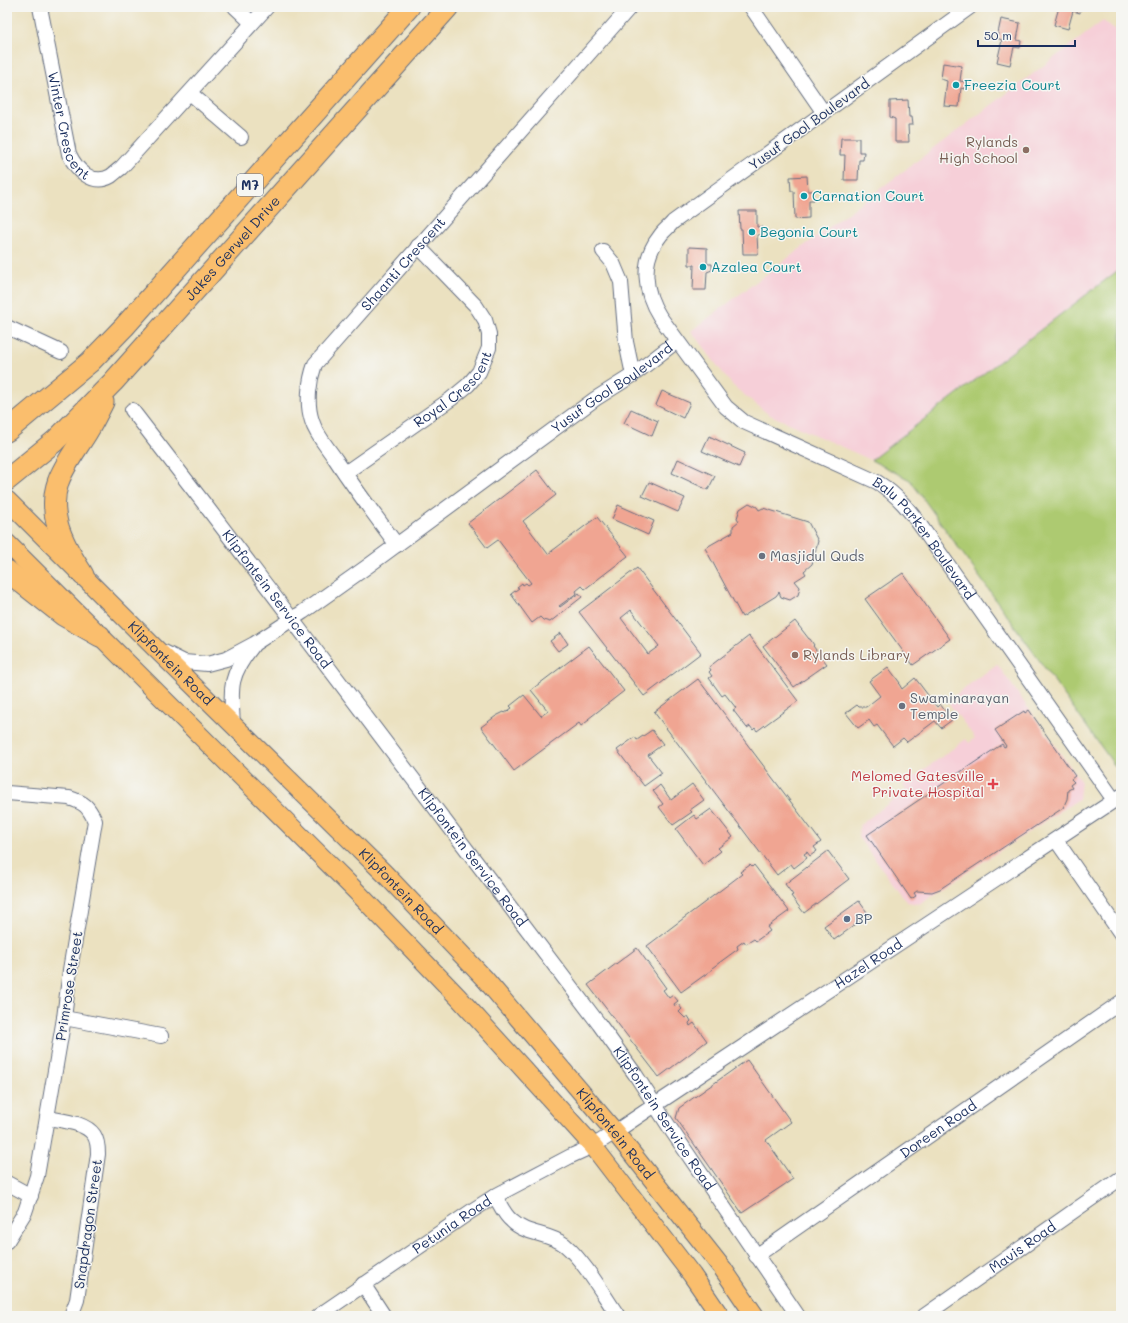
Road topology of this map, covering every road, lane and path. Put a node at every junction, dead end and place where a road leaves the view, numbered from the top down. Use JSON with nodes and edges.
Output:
{"nodes":[{"id":1,"x":40,"y":7,"type":"edge"},
{"id":2,"x":235,"y":7,"type":"edge"},
{"id":3,"x":267,"y":7,"type":"edge"},
{"id":4,"x":409,"y":7,"type":"edge"},
{"id":5,"x":448,"y":7,"type":"edge"},
{"id":6,"x":630,"y":7,"type":"edge"},
{"id":7,"x":751,"y":7,"type":"edge"},
{"id":8,"x":970,"y":7,"type":"edge"},
{"id":9,"x":252,"y":23,"type":"junction"},
{"id":10,"x":190,"y":93,"type":"junction"},
{"id":11,"x":824,"y":114,"type":"junction"},
{"id":12,"x":241,"y":137,"type":"dead end"},
{"id":13,"x":418,"y":246,"type":"junction"},
{"id":14,"x":603,"y":251,"type":"dead end"},
{"id":15,"x":7,"y":327,"type":"edge"},
{"id":16,"x":677,"y":341,"type":"junction"},
{"id":17,"x":61,"y":352,"type":"dead end"},
{"id":18,"x":633,"y":375,"type":"junction"},
{"id":19,"x":113,"y":382,"type":"junction"},
{"id":20,"x":132,"y":410,"type":"dead end"},
{"id":21,"x":7,"y":431,"type":"edge"},
{"id":22,"x":345,"y":473,"type":"junction"},
{"id":23,"x":7,"y":480,"type":"edge"},
{"id":24,"x":7,"y":500,"type":"edge"},
{"id":25,"x":7,"y":543,"type":"edge"},
{"id":26,"x":396,"y":545,"type":"junction"},
{"id":27,"x":7,"y":571,"type":"edge"},
{"id":28,"x":83,"y":576,"type":"junction"},
{"id":29,"x":292,"y":620,"type":"junction"},
{"id":30,"x":100,"y":636,"type":"junction"},
{"id":31,"x":151,"y":644,"type":"junction"},
{"id":32,"x":254,"y":644,"type":"junction"},
{"id":33,"x":233,"y":725,"type":"junction"},
{"id":34,"x":7,"y":793,"type":"edge"},
{"id":35,"x":1118,"y":798,"type":"edge"},
{"id":36,"x":1056,"y":840,"type":"junction"},
{"id":37,"x":1121,"y":934,"type":"edge"},
{"id":38,"x":1121,"y":1002,"type":"edge"},
{"id":39,"x":64,"y":1018,"type":"junction"},
{"id":40,"x":161,"y":1036,"type":"dead end"},
{"id":41,"x":655,"y":1105,"type":"junction"},
{"id":42,"x":48,"y":1118,"type":"junction"},
{"id":43,"x":615,"y":1132,"type":"junction"},
{"id":44,"x":593,"y":1146,"type":"junction"},
{"id":45,"x":1121,"y":1178,"type":"edge"},
{"id":46,"x":7,"y":1183,"type":"edge"},
{"id":47,"x":31,"y":1196,"type":"junction"},
{"id":48,"x":495,"y":1196,"type":"junction"},
{"id":49,"x":7,"y":1241,"type":"edge"},
{"id":50,"x":756,"y":1256,"type":"junction"},
{"id":51,"x":363,"y":1284,"type":"junction"},
{"id":52,"x":71,"y":1316,"type":"edge"},
{"id":53,"x":318,"y":1316,"type":"edge"},
{"id":54,"x":384,"y":1316,"type":"edge"},
{"id":55,"x":618,"y":1316,"type":"edge"},
{"id":56,"x":720,"y":1316,"type":"edge"},
{"id":57,"x":755,"y":1316,"type":"edge"},
{"id":58,"x":798,"y":1316,"type":"edge"},
{"id":59,"x":924,"y":1316,"type":"edge"}],
"edges":[{"from":1,"to":10,"type":"street","name":"Winter Crescent"},
{"from":2,"to":9,"type":"street"},
{"from":3,"to":9,"type":"street","name":"Winter Crescent"},
{"from":4,"to":21,"type":"highway","name":"Jakes Gerwel Drive","number":"M7"},
{"from":5,"to":19,"type":"highway","name":"Jakes Gerwel Drive","number":"M7"},
{"from":6,"to":13,"type":"street","name":"Shaanti Crescent"},
{"from":7,"to":11,"type":"street"},
{"from":8,"to":11,"type":"street","name":"Yusuf Gool Boulevard"},
{"from":9,"to":10,"type":"street","name":"Winter Crescent"},
{"from":10,"to":12,"type":"street"},
{"from":11,"to":16,"type":"street","name":"Yusuf Gool Boulevard"},
{"from":13,"to":22,"type":"street","name":"Shaanti Crescent"},
{"from":13,"to":22,"type":"street","name":"Royal Crescent"},
{"from":14,"to":18,"type":"street"},
{"from":15,"to":17,"type":"street"},
{"from":16,"to":18,"type":"street","name":"Yusuf Gool Boulevard"},
{"from":16,"to":35,"type":"street","name":"Balu Parker Boulevard"},
{"from":18,"to":26,"type":"street","name":"Yusuf Gool Boulevard"},
{"from":19,"to":23,"type":"highway","name":"Jakes Gerwel Drive","number":"M7"},
{"from":19,"to":28,"type":"highway"},
{"from":20,"to":29,"type":"street","name":"Klipfontein Service Road"},
{"from":22,"to":26,"type":"street","name":"Shaanti Crescent"},
{"from":24,"to":28,"type":"main road","name":"Klipfontein Road"},
{"from":25,"to":30,"type":"main road","name":"Klipfontein Road"},
{"from":26,"to":29,"type":"street","name":"Yusuf Gool Boulevard"},
{"from":27,"to":30,"type":"highway"},
{"from":28,"to":31,"type":"main road","name":"Klipfontein Road"},
{"from":29,"to":32,"type":"street","name":"Yusuf Gool Boulevard"},
{"from":29,"to":41,"type":"street","name":"Klipfontein Service Road"},
{"from":30,"to":44,"type":"main road","name":"Klipfontein Road"},
{"from":31,"to":32,"type":"street","name":"Yusuf Gool Boulevard"},
{"from":31,"to":33,"type":"main road","name":"Klipfontein Road"},
{"from":32,"to":33,"type":"street","name":"Yusuf Gool Boulevard"},
{"from":33,"to":43,"type":"main road","name":"Klipfontein Road"},
{"from":34,"to":39,"type":"street","name":"Primrose Street"},
{"from":35,"to":36,"type":"street","name":"Hazel Road"},
{"from":36,"to":37,"type":"street"},
{"from":36,"to":41,"type":"street","name":"Hazel Road"},
{"from":38,"to":50,"type":"street","name":"Doreen Road"},
{"from":39,"to":40,"type":"street"},
{"from":39,"to":42,"type":"street","name":"Primrose Street"},
{"from":41,"to":43,"type":"street","name":"Hazel Road"},
{"from":41,"to":50,"type":"street","name":"Klipfontein Service Road"},
{"from":42,"to":47,"type":"street","name":"Primrose Street"},
{"from":42,"to":52,"type":"street","name":"Snapdragon Street"},
{"from":43,"to":44,"type":"street","name":"Petunia Road"},
{"from":43,"to":57,"type":"main road","name":"Klipfontein Road"},
{"from":44,"to":48,"type":"street","name":"Petunia Road"},
{"from":44,"to":56,"type":"main road","name":"Klipfontein Road"},
{"from":45,"to":59,"type":"street","name":"Mavis Road"},
{"from":46,"to":47,"type":"street"},
{"from":47,"to":49,"type":"street","name":"Primrose Street"},
{"from":48,"to":51,"type":"street","name":"Petunia Road"},
{"from":48,"to":55,"type":"street"},
{"from":50,"to":58,"type":"street","name":"Klipfontein Service Road"},
{"from":51,"to":53,"type":"street","name":"Petunia Road"},
{"from":51,"to":54,"type":"street"}]}
